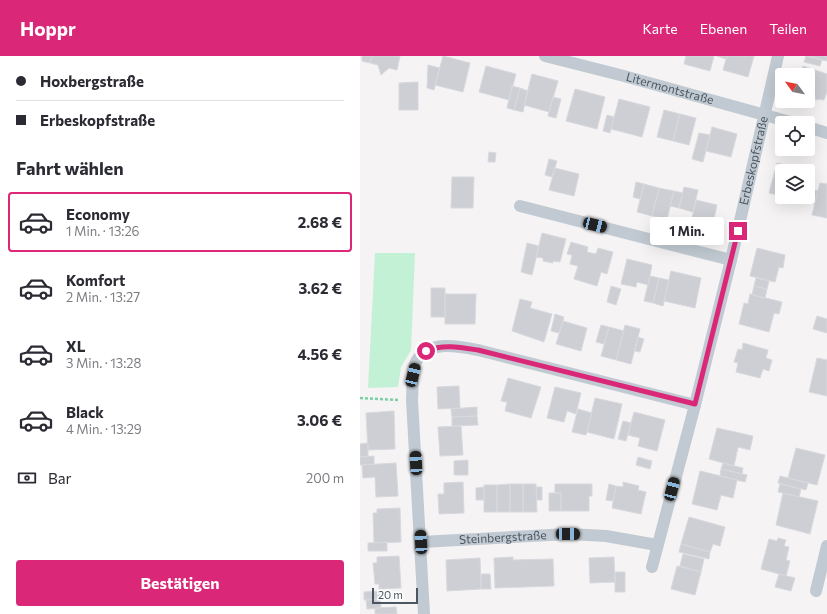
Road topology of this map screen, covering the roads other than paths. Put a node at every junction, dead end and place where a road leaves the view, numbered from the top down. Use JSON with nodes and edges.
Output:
{"nodes":[{"id":1,"x":545,"y":56,"type":"edge"},
{"id":2,"x":778,"y":56,"type":"edge"},
{"id":3,"x":765,"y":114,"type":"junction"},
{"id":4,"x":775,"y":117,"type":"edge"},
{"id":5,"x":815,"y":129,"type":"edge"},
{"id":6,"x":827,"y":133,"type":"edge"},
{"id":7,"x":520,"y":206,"type":"dead end"},
{"id":8,"x":731,"y":260,"type":"junction"},
{"id":9,"x":695,"y":404,"type":"junction"},
{"id":10,"x":421,"y":542,"type":"junction"},
{"id":11,"x":657,"y":545,"type":"junction"},
{"id":12,"x":827,"y":546,"type":"edge"},
{"id":13,"x":652,"y":567,"type":"dead end"},
{"id":14,"x":816,"y":591,"type":"dead end"},
{"id":15,"x":424,"y":614,"type":"edge"}],
"edges":[{"from":1,"to":3,"type":"street","name":"Litermontstraße"},
{"from":2,"to":3,"type":"street","name":"Erbeskopfstraße"},
{"from":3,"to":4,"type":"street","name":"Litermontstraße"},
{"from":3,"to":8,"type":"street","name":"Erbeskopfstraße"},
{"from":5,"to":6,"type":"street"},
{"from":7,"to":8,"type":"street"},
{"from":8,"to":9,"type":"street","name":"Erbeskopfstraße"},
{"from":9,"to":10,"type":"street"},
{"from":9,"to":11,"type":"street","name":"Erbeskopfstraße"},
{"from":10,"to":11,"type":"street","name":"Steinbergstraße"},
{"from":10,"to":15,"type":"street"},
{"from":11,"to":13,"type":"street","name":"Erbeskopfstraße"},
{"from":12,"to":14,"type":"street"}]}
